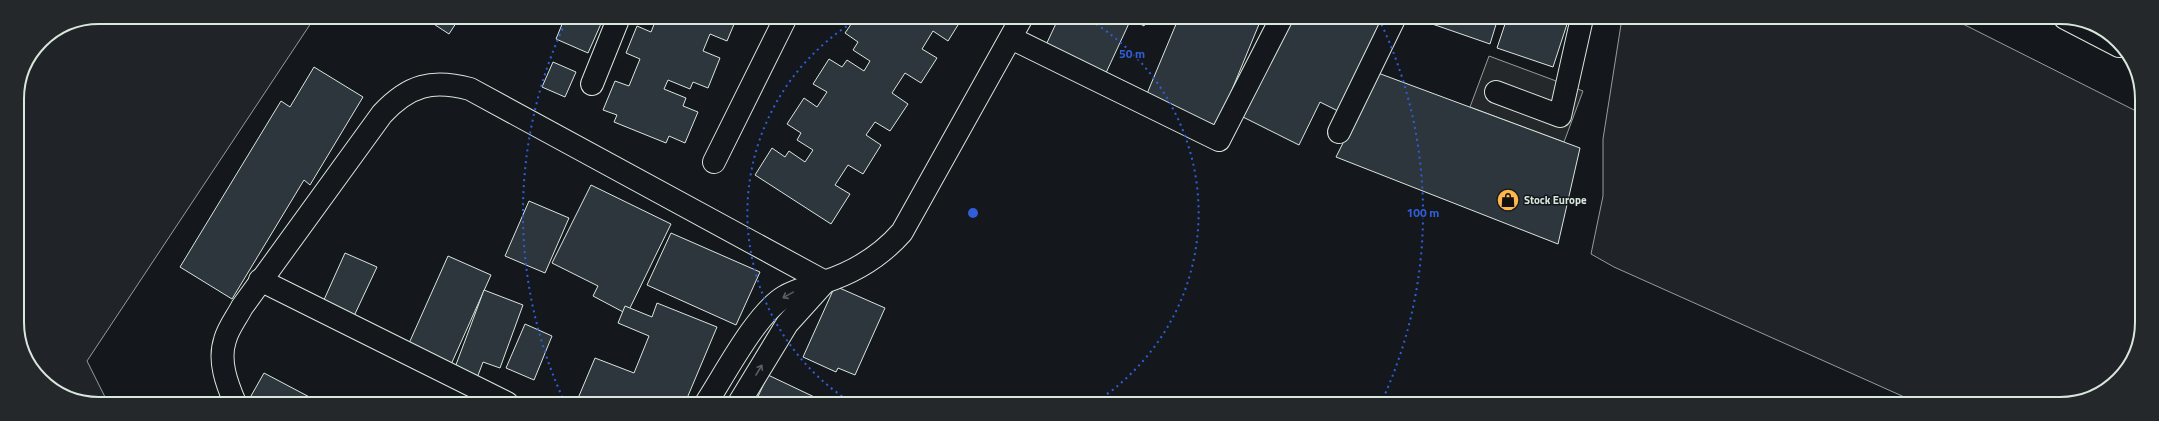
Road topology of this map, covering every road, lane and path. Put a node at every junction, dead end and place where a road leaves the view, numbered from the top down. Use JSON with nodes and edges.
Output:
{"nodes":[{"id":1,"x":616,"y":24,"type":"edge"},
{"id":2,"x":783,"y":24,"type":"edge"},
{"id":3,"x":1018,"y":24,"type":"edge"},
{"id":4,"x":1278,"y":24,"type":"edge"},
{"id":5,"x":1392,"y":24,"type":"edge"},
{"id":6,"x":1581,"y":24,"type":"edge"},
{"id":7,"x":2087,"y":29,"type":"edge"},
{"id":8,"x":1011,"y":38,"type":"junction"},
{"id":9,"x":2103,"y":38,"type":"edge"},
{"id":10,"x":592,"y":84,"type":"dead end"},
{"id":11,"x":1496,"y":92,"type":"dead end"},
{"id":12,"x":1338,"y":132,"type":"dead end"},
{"id":13,"x":714,"y":162,"type":"dead end"},
{"id":14,"x":260,"y":280,"type":"junction"},
{"id":15,"x":825,"y":282,"type":"junction"},
{"id":16,"x":232,"y":397,"type":"edge"},
{"id":17,"x":475,"y":397,"type":"edge"},
{"id":18,"x":710,"y":397,"type":"edge"},
{"id":19,"x":743,"y":397,"type":"edge"}],
"edges":[{"from":1,"to":10,"type":"street"},
{"from":2,"to":13,"type":"street"},
{"from":3,"to":8,"type":"street"},
{"from":4,"to":8,"type":"street"},
{"from":5,"to":12,"type":"street"},
{"from":6,"to":11,"type":"street"},
{"from":7,"to":9,"type":"street"},
{"from":8,"to":15,"type":"street"},
{"from":14,"to":15,"type":"street"},
{"from":14,"to":16,"type":"street"},
{"from":14,"to":17,"type":"street"},
{"from":15,"to":18,"type":"street","one_way":true},
{"from":19,"to":15,"type":"street","one_way":true}]}
